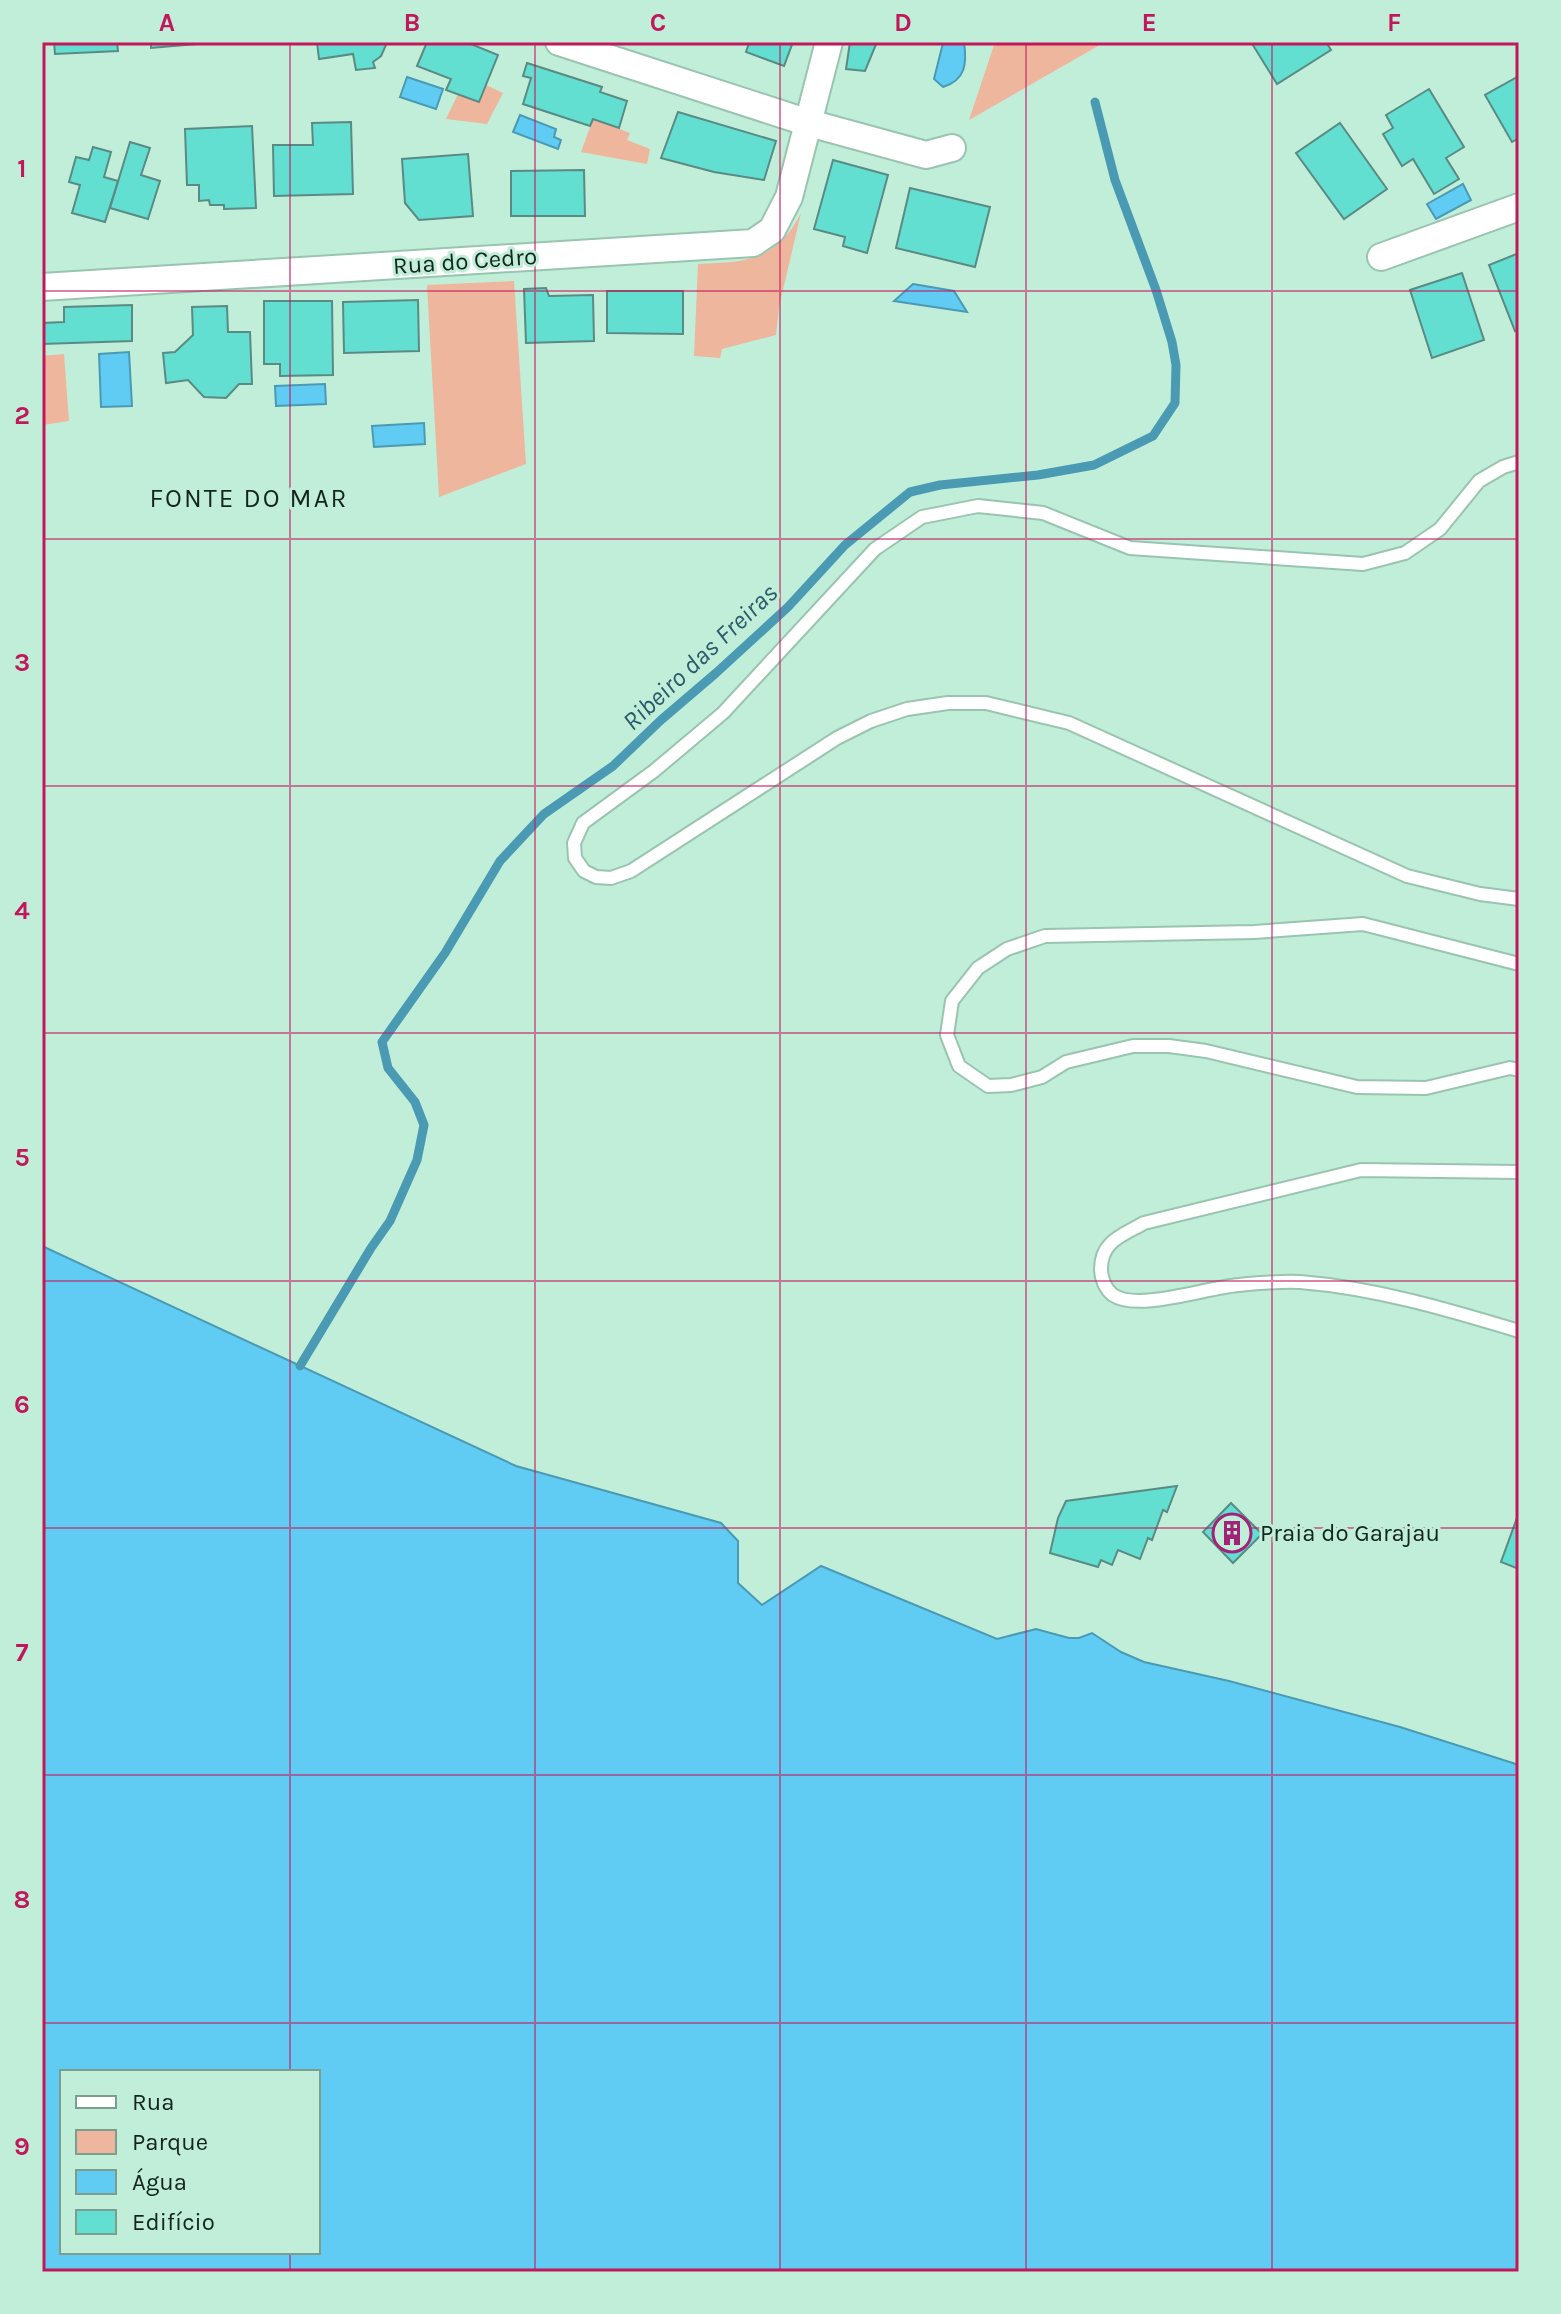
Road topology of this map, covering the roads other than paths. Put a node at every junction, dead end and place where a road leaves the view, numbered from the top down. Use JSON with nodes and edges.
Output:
{"nodes":[{"id":1,"x":559,"y":42,"type":"edge"},
{"id":2,"x":829,"y":42,"type":"edge"},
{"id":3,"x":809,"y":123,"type":"junction"},
{"id":4,"x":952,"y":148,"type":"dead end"},
{"id":5,"x":1519,"y":207,"type":"edge"},
{"id":6,"x":1381,"y":257,"type":"dead end"},
{"id":7,"x":42,"y":287,"type":"edge"},
{"id":8,"x":1519,"y":462,"type":"edge"},
{"id":9,"x":1519,"y":899,"type":"edge"},
{"id":10,"x":1519,"y":964,"type":"edge"},
{"id":11,"x":1519,"y":1070,"type":"edge"},
{"id":12,"x":1519,"y":1172,"type":"edge"},
{"id":13,"x":1519,"y":1331,"type":"edge"}],
"edges":[{"from":1,"to":3,"type":"street"},
{"from":2,"to":3,"type":"street","name":"Rua do Cedro"},
{"from":3,"to":4,"type":"street"},
{"from":3,"to":7,"type":"street","name":"Rua do Cedro"},
{"from":5,"to":6,"type":"street"},
{"from":8,"to":9,"type":"lane"},
{"from":10,"to":11,"type":"lane"},
{"from":12,"to":13,"type":"lane"}]}
